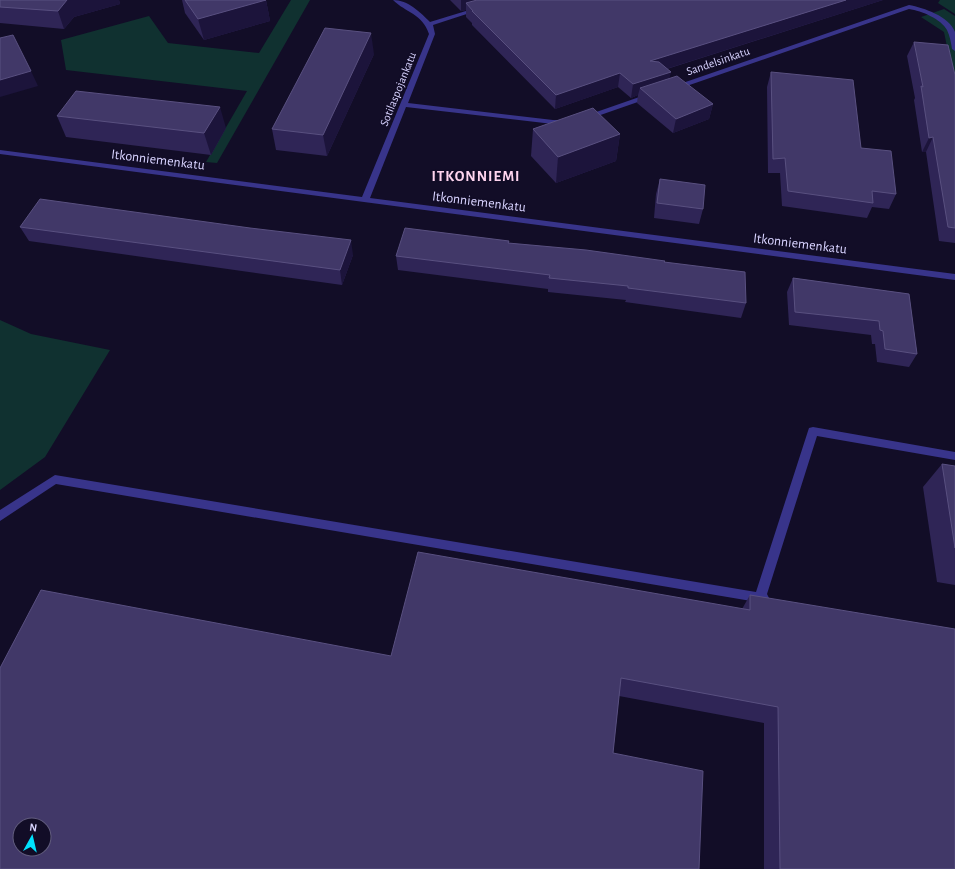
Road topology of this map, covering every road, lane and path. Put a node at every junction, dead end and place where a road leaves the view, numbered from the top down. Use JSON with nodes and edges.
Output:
{"nodes":[{"id":1,"x":396,"y":0,"type":"edge"},
{"id":2,"x":483,"y":8,"type":"edge"},
{"id":3,"x":429,"y":24,"type":"junction"},
{"id":4,"x":955,"y":49,"type":"edge"},
{"id":5,"x":404,"y":105,"type":"junction"},
{"id":6,"x":0,"y":152,"type":"edge"},
{"id":7,"x":365,"y":200,"type":"junction"},
{"id":8,"x":955,"y":277,"type":"edge"},
{"id":9,"x":955,"y":456,"type":"edge"},
{"id":10,"x":0,"y":516,"type":"edge"},
{"id":11,"x":760,"y":597,"type":"junction"},
{"id":12,"x":775,"y":600,"type":"edge"}],
"edges":[{"from":1,"to":3,"type":"street"},
{"from":2,"to":3,"type":"street"},
{"from":3,"to":5,"type":"street","name":"Sotilaspojankatu"},
{"from":4,"to":5,"type":"street","name":"Sandelsinkatu"},
{"from":5,"to":7,"type":"street","name":"Sotilaspojankatu"},
{"from":6,"to":7,"type":"street","name":"Itkonniemenkatu"},
{"from":7,"to":8,"type":"street","name":"Itkonniemenkatu"},
{"from":9,"to":11,"type":"street"},
{"from":10,"to":11,"type":"street"},
{"from":11,"to":12,"type":"street"}]}
